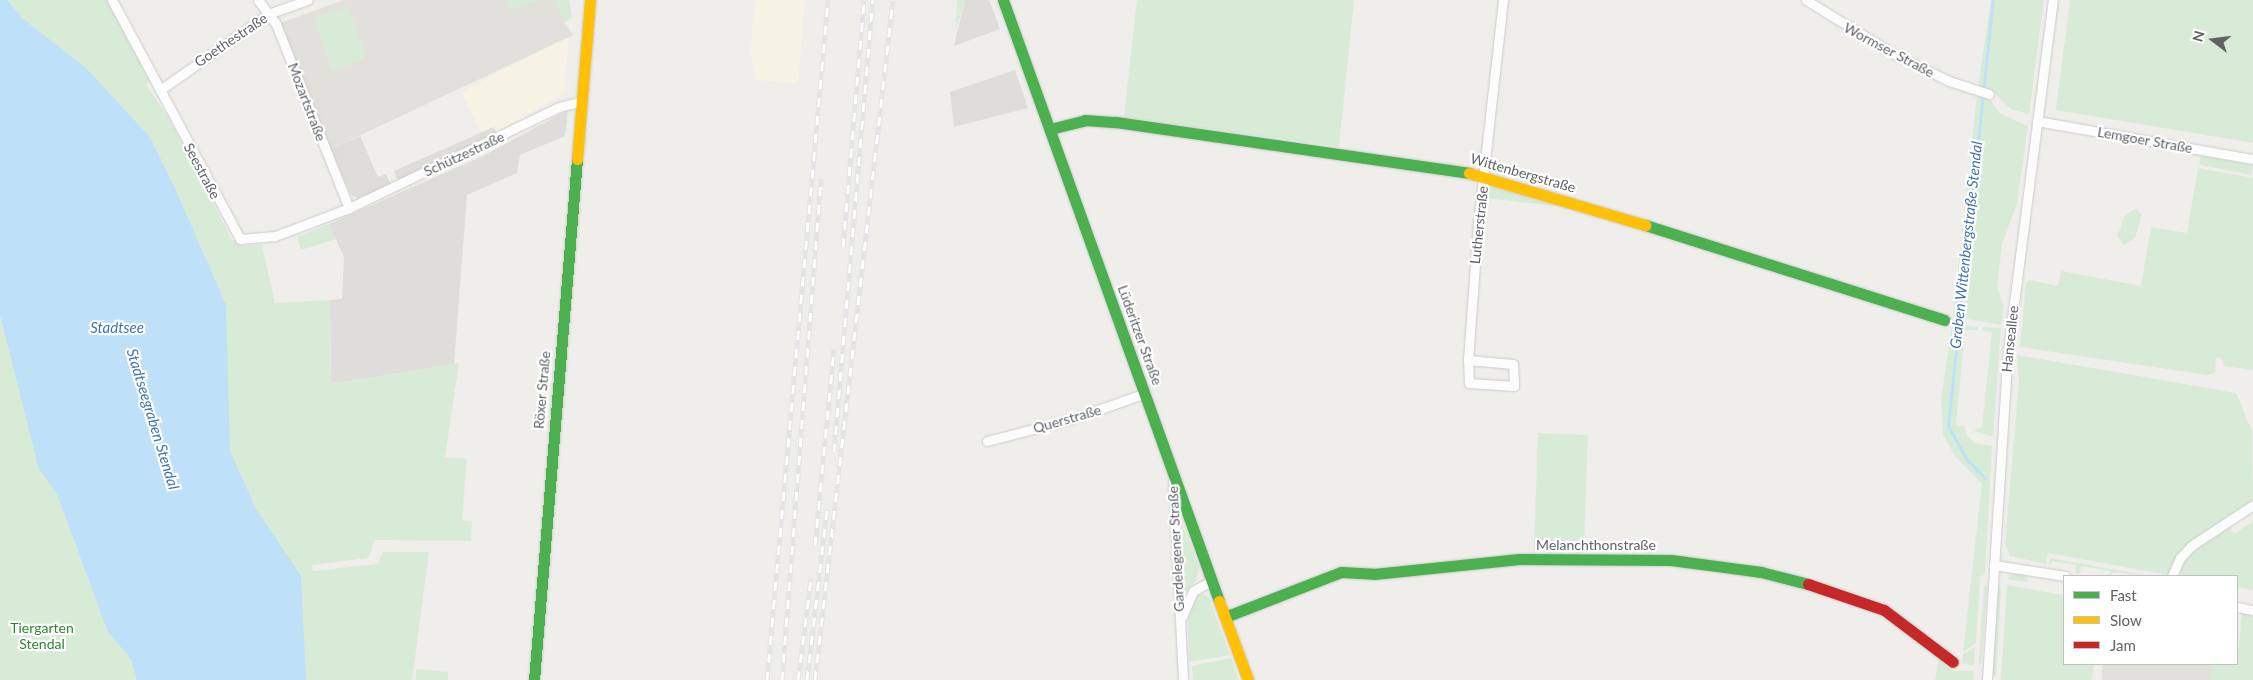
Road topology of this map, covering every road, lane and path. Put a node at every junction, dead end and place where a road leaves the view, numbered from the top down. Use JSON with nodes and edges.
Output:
{"nodes":[{"id":1,"x":112,"y":0,"type":"edge"},
{"id":2,"x":258,"y":0,"type":"edge"},
{"id":3,"x":308,"y":0,"type":"edge"},
{"id":4,"x":590,"y":0,"type":"edge"},
{"id":5,"x":1003,"y":0,"type":"edge"},
{"id":6,"x":1503,"y":0,"type":"edge"},
{"id":7,"x":1806,"y":0,"type":"edge"},
{"id":8,"x":2054,"y":0,"type":"edge"},
{"id":9,"x":268,"y":14,"type":"junction"},
{"id":10,"x":160,"y":90,"type":"junction"},
{"id":11,"x":1990,"y":94,"type":"dead end"},
{"id":12,"x":579,"y":102,"type":"junction"},
{"id":13,"x":2038,"y":121,"type":"junction"},
{"id":14,"x":1050,"y":129,"type":"junction"},
{"id":15,"x":2253,"y":159,"type":"edge"},
{"id":16,"x":1485,"y":175,"type":"junction"},
{"id":17,"x":349,"y":208,"type":"junction"},
{"id":18,"x":1944,"y":320,"type":"dead end"},
{"id":19,"x":1468,"y":360,"type":"junction"},
{"id":20,"x":1146,"y":393,"type":"junction"},
{"id":21,"x":987,"y":441,"type":"dead end"},
{"id":22,"x":1173,"y":471,"type":"junction"},
{"id":23,"x":2253,"y":505,"type":"edge"},
{"id":24,"x":1994,"y":565,"type":"junction"},
{"id":25,"x":2172,"y":575,"type":"edge"},
{"id":26,"x":2063,"y":576,"type":"edge"},
{"id":27,"x":1212,"y":581,"type":"junction"},
{"id":28,"x":2238,"y":607,"type":"edge"},
{"id":29,"x":2253,"y":610,"type":"edge"},
{"id":30,"x":1225,"y":617,"type":"junction"},
{"id":31,"x":1180,"y":627,"type":"junction"},
{"id":32,"x":1953,"y":662,"type":"dead end"},
{"id":33,"x":534,"y":680,"type":"edge"},
{"id":34,"x":1183,"y":680,"type":"edge"},
{"id":35,"x":1248,"y":680,"type":"edge"},
{"id":36,"x":1987,"y":680,"type":"edge"}],
"edges":[{"from":1,"to":10,"type":"street","name":"Seestraße"},
{"from":2,"to":9,"type":"street","name":"Mozartstraße"},
{"from":3,"to":9,"type":"street","name":"Goethestraße"},
{"from":4,"to":12,"type":"street","name":"Röxer Straße"},
{"from":5,"to":14,"type":"street","name":"Lüderitzer Straße"},
{"from":6,"to":16,"type":"street","name":"Lutherstraße"},
{"from":7,"to":11,"type":"street","name":"Wormser Straße"},
{"from":8,"to":13,"type":"street","name":"Hanseallee"},
{"from":9,"to":10,"type":"street","name":"Goethestraße"},
{"from":9,"to":17,"type":"street","name":"Mozartstraße"},
{"from":10,"to":17,"type":"street","name":"Seestraße"},
{"from":12,"to":17,"type":"street","name":"Schützestraße"},
{"from":12,"to":33,"type":"street","name":"Röxer Straße"},
{"from":13,"to":15,"type":"street","name":"Lemgoer Straße"},
{"from":13,"to":24,"type":"street","name":"Hanseallee"},
{"from":14,"to":16,"type":"street","name":"Wittenbergstraße"},
{"from":14,"to":20,"type":"street","name":"Lüderitzer Straße"},
{"from":16,"to":18,"type":"street","name":"Wittenbergstraße"},
{"from":16,"to":19,"type":"street","name":"Lutherstraße"},
{"from":19,"to":19,"type":"street","name":"Lutherstraße"},
{"from":20,"to":21,"type":"street","name":"Querstraße"},
{"from":20,"to":22,"type":"street","name":"Lüderitzer Straße"},
{"from":22,"to":27,"type":"street","name":"Lüderitzer Straße"},
{"from":22,"to":31,"type":"street","name":"Gardelegener Straße"},
{"from":23,"to":25,"type":"street"},
{"from":24,"to":26,"type":"street"},
{"from":24,"to":36,"type":"street","name":"Hanseallee"},
{"from":27,"to":30,"type":"street","name":"Lüderitzer Straße"},
{"from":27,"to":31,"type":"street","name":"Gardelegener Straße"},
{"from":28,"to":29,"type":"street"},
{"from":30,"to":32,"type":"street","name":"Melanchthonstraße"},
{"from":30,"to":35,"type":"street","name":"Lüderitzer Straße"},
{"from":31,"to":34,"type":"street","name":"Gardelegener Straße"}]}
